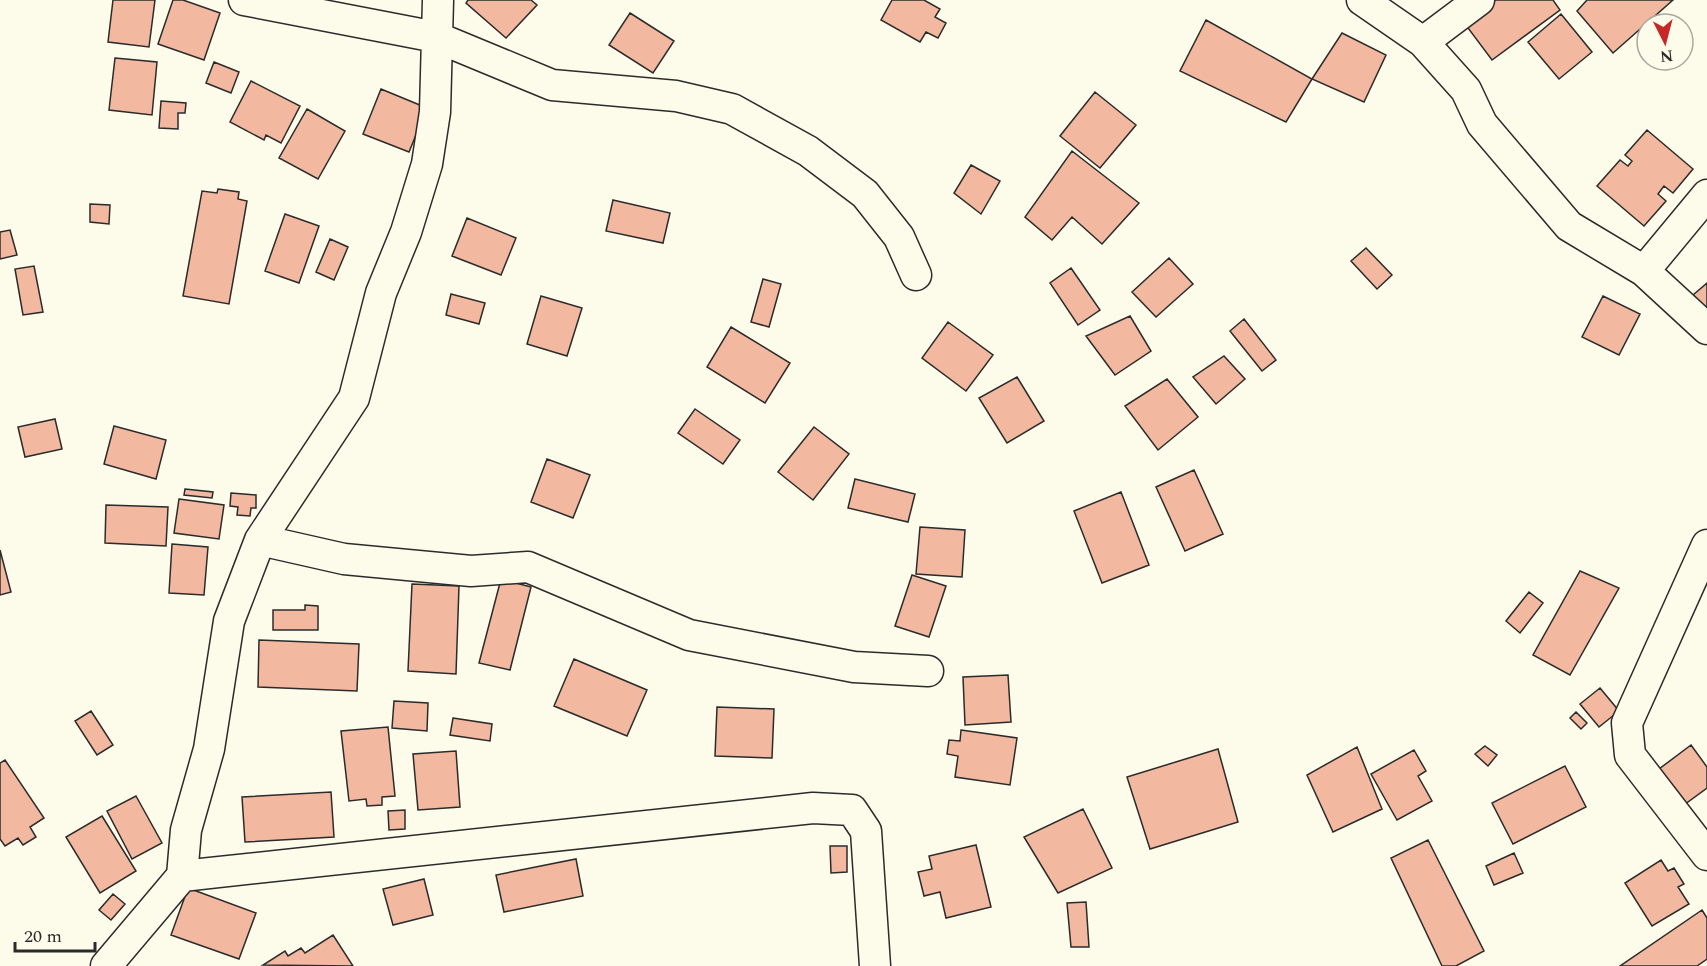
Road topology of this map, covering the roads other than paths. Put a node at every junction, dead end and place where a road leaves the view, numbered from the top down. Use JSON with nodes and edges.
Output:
{"nodes":[{"id":1,"x":244,"y":0,"type":"edge"},
{"id":2,"x":438,"y":0,"type":"edge"},
{"id":3,"x":1362,"y":0,"type":"edge"},
{"id":4,"x":1479,"y":0,"type":"edge"},
{"id":5,"x":436,"y":37,"type":"junction"},
{"id":6,"x":1423,"y":42,"type":"junction"},
{"id":7,"x":1707,"y":195,"type":"edge"},
{"id":8,"x":1644,"y":270,"type":"junction"},
{"id":9,"x":916,"y":275,"type":"dead end"},
{"id":10,"x":1707,"y":329,"type":"edge"},
{"id":11,"x":260,"y":540,"type":"junction"},
{"id":12,"x":1707,"y":545,"type":"edge"},
{"id":13,"x":928,"y":671,"type":"dead end"},
{"id":14,"x":1707,"y":855,"type":"edge"},
{"id":15,"x":182,"y":876,"type":"junction"},
{"id":16,"x":106,"y":966,"type":"edge"},
{"id":17,"x":875,"y":966,"type":"edge"}],
"edges":[{"from":1,"to":5,"type":"street"},
{"from":2,"to":5,"type":"street"},
{"from":3,"to":6,"type":"street"},
{"from":4,"to":6,"type":"street"},
{"from":5,"to":9,"type":"street"},
{"from":5,"to":11,"type":"street"},
{"from":6,"to":8,"type":"street"},
{"from":7,"to":8,"type":"street"},
{"from":8,"to":10,"type":"street"},
{"from":11,"to":13,"type":"street"},
{"from":11,"to":15,"type":"street"},
{"from":12,"to":14,"type":"street"},
{"from":15,"to":16,"type":"street"},
{"from":15,"to":17,"type":"street"}]}
